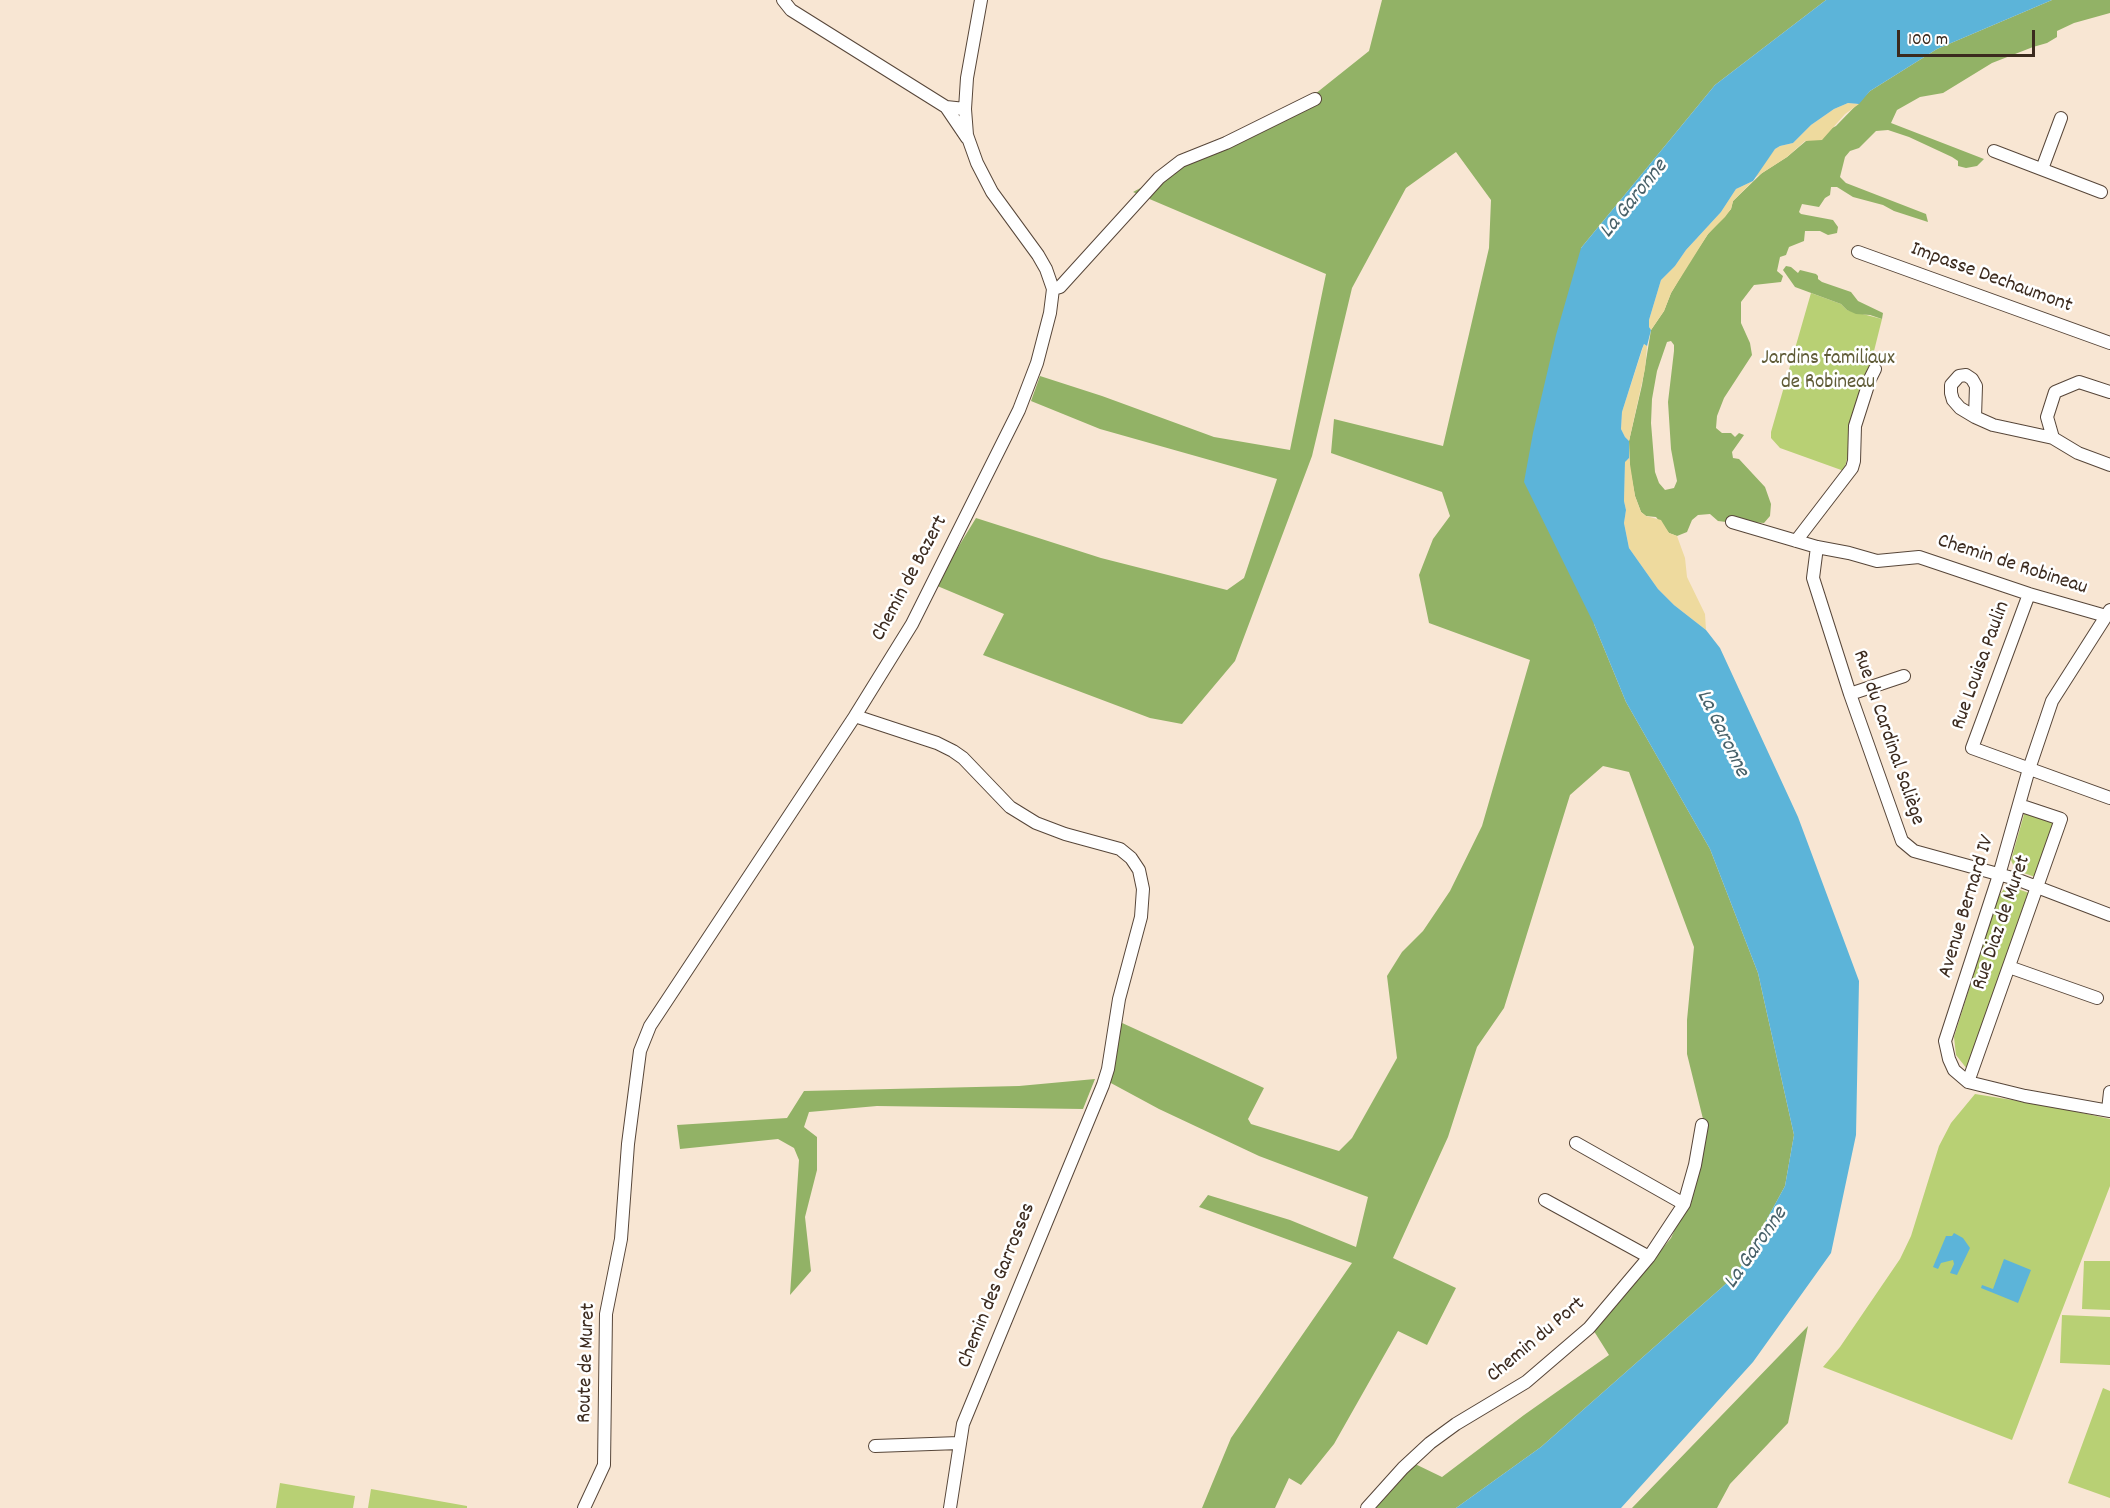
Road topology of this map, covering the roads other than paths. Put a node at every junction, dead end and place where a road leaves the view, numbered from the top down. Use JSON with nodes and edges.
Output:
{"nodes":[{"id":1,"x":783,"y":0,"type":"edge"},
{"id":2,"x":981,"y":0,"type":"edge"},
{"id":3,"x":1315,"y":99,"type":"dead end"},
{"id":4,"x":946,"y":107,"type":"junction"},
{"id":5,"x":965,"y":110,"type":"junction"},
{"id":6,"x":2061,"y":118,"type":"dead end"},
{"id":7,"x":969,"y":141,"type":"junction"},
{"id":8,"x":1994,"y":151,"type":"dead end"},
{"id":9,"x":2042,"y":169,"type":"junction"},
{"id":10,"x":2101,"y":192,"type":"dead end"},
{"id":11,"x":1858,"y":252,"type":"dead end"},
{"id":12,"x":1053,"y":289,"type":"junction"},
{"id":13,"x":2110,"y":343,"type":"edge"},
{"id":14,"x":1875,"y":369,"type":"dead end"},
{"id":15,"x":2110,"y":392,"type":"edge"},
{"id":16,"x":1974,"y":417,"type":"dead end"},
{"id":17,"x":2054,"y":438,"type":"junction"},
{"id":18,"x":2110,"y":465,"type":"edge"},
{"id":19,"x":1732,"y":522,"type":"dead end"},
{"id":20,"x":1796,"y":540,"type":"junction"},
{"id":21,"x":1817,"y":547,"type":"junction"},
{"id":22,"x":2029,"y":594,"type":"junction"},
{"id":23,"x":2108,"y":613,"type":"edge"},
{"id":24,"x":1904,"y":676,"type":"dead end"},
{"id":25,"x":1850,"y":694,"type":"junction"},
{"id":26,"x":855,"y":716,"type":"junction"},
{"id":27,"x":2029,"y":769,"type":"junction"},
{"id":28,"x":2110,"y":798,"type":"edge"},
{"id":29,"x":2019,"y":805,"type":"junction"},
{"id":30,"x":1999,"y":875,"type":"junction"},
{"id":31,"x":2036,"y":887,"type":"junction"},
{"id":32,"x":2110,"y":915,"type":"edge"},
{"id":33,"x":2009,"y":967,"type":"junction"},
{"id":34,"x":2097,"y":998,"type":"dead end"},
{"id":35,"x":1968,"y":1082,"type":"junction"},
{"id":36,"x":2110,"y":1092,"type":"edge"},
{"id":37,"x":2109,"y":1111,"type":"edge"},
{"id":38,"x":1702,"y":1125,"type":"dead end"},
{"id":39,"x":1576,"y":1143,"type":"dead end"},
{"id":40,"x":628,"y":1144,"type":"joint"},
{"id":41,"x":1545,"y":1200,"type":"dead end"},
{"id":42,"x":1684,"y":1204,"type":"junction"},
{"id":43,"x":1648,"y":1257,"type":"junction"},
{"id":44,"x":960,"y":1443,"type":"junction"},
{"id":45,"x":875,"y":1446,"type":"dead end"},
{"id":46,"x":584,"y":1508,"type":"edge"},
{"id":47,"x":950,"y":1508,"type":"edge"},
{"id":48,"x":1367,"y":1508,"type":"edge"}],
"edges":[{"from":1,"to":4,"type":"street"},
{"from":2,"to":5,"type":"street"},
{"from":3,"to":12,"type":"street"},
{"from":4,"to":5,"type":"street"},
{"from":4,"to":7,"type":"street"},
{"from":5,"to":7,"type":"street"},
{"from":6,"to":9,"type":"street"},
{"from":7,"to":12,"type":"street"},
{"from":8,"to":9,"type":"street"},
{"from":9,"to":10,"type":"street"},
{"from":11,"to":13,"type":"street","name":"Impasse Dechaumont"},
{"from":12,"to":26,"type":"street","name":"Chemin de Bazert"},
{"from":14,"to":20,"type":"street"},
{"from":15,"to":17,"type":"street"},
{"from":16,"to":17,"type":"street"},
{"from":17,"to":18,"type":"street"},
{"from":19,"to":20,"type":"street","name":"Chemin de Robineau"},
{"from":20,"to":21,"type":"street","name":"Chemin de Robineau"},
{"from":21,"to":22,"type":"street","name":"Chemin de Robineau"},
{"from":21,"to":25,"type":"street","name":"Rue du Cardinal Saliège"},
{"from":22,"to":23,"type":"street","name":"Chemin de Robineau"},
{"from":22,"to":27,"type":"street","name":"Rue Louisa Paulin"},
{"from":23,"to":27,"type":"street","name":"Avenue Bernard IV"},
{"from":24,"to":25,"type":"street"},
{"from":25,"to":30,"type":"street","name":"Rue du Cardinal Saliège"},
{"from":26,"to":40,"type":"street","name":"Chemin de Bazert"},
{"from":26,"to":44,"type":"street","name":"Chemin des Garrosses"},
{"from":27,"to":28,"type":"street","name":"Rue Louisa Paulin"},
{"from":27,"to":29,"type":"street","name":"Avenue Bernard IV"},
{"from":29,"to":30,"type":"street","name":"Avenue Bernard IV"},
{"from":29,"to":31,"type":"street","name":"Rue Diaz de Muret"},
{"from":30,"to":31,"type":"street","name":"Rue du Cardinal Saliège"},
{"from":30,"to":35,"type":"street","name":"Avenue Bernard IV"},
{"from":31,"to":32,"type":"street","name":"Rue du Cardinal Saliège"},
{"from":31,"to":33,"type":"street","name":"Rue Diaz de Muret"},
{"from":33,"to":34,"type":"street"},
{"from":33,"to":35,"type":"street","name":"Rue Diaz de Muret"},
{"from":35,"to":37,"type":"street"},
{"from":36,"to":37,"type":"street"},
{"from":38,"to":42,"type":"street","name":"Chemin du Port"},
{"from":39,"to":42,"type":"street"},
{"from":40,"to":46,"type":"street","name":"Route de Muret"},
{"from":41,"to":43,"type":"street"},
{"from":42,"to":43,"type":"street","name":"Chemin du Port"},
{"from":43,"to":48,"type":"street","name":"Chemin du Port"},
{"from":44,"to":45,"type":"street"},
{"from":44,"to":47,"type":"street","name":"Chemin des Garrosses"}]}
